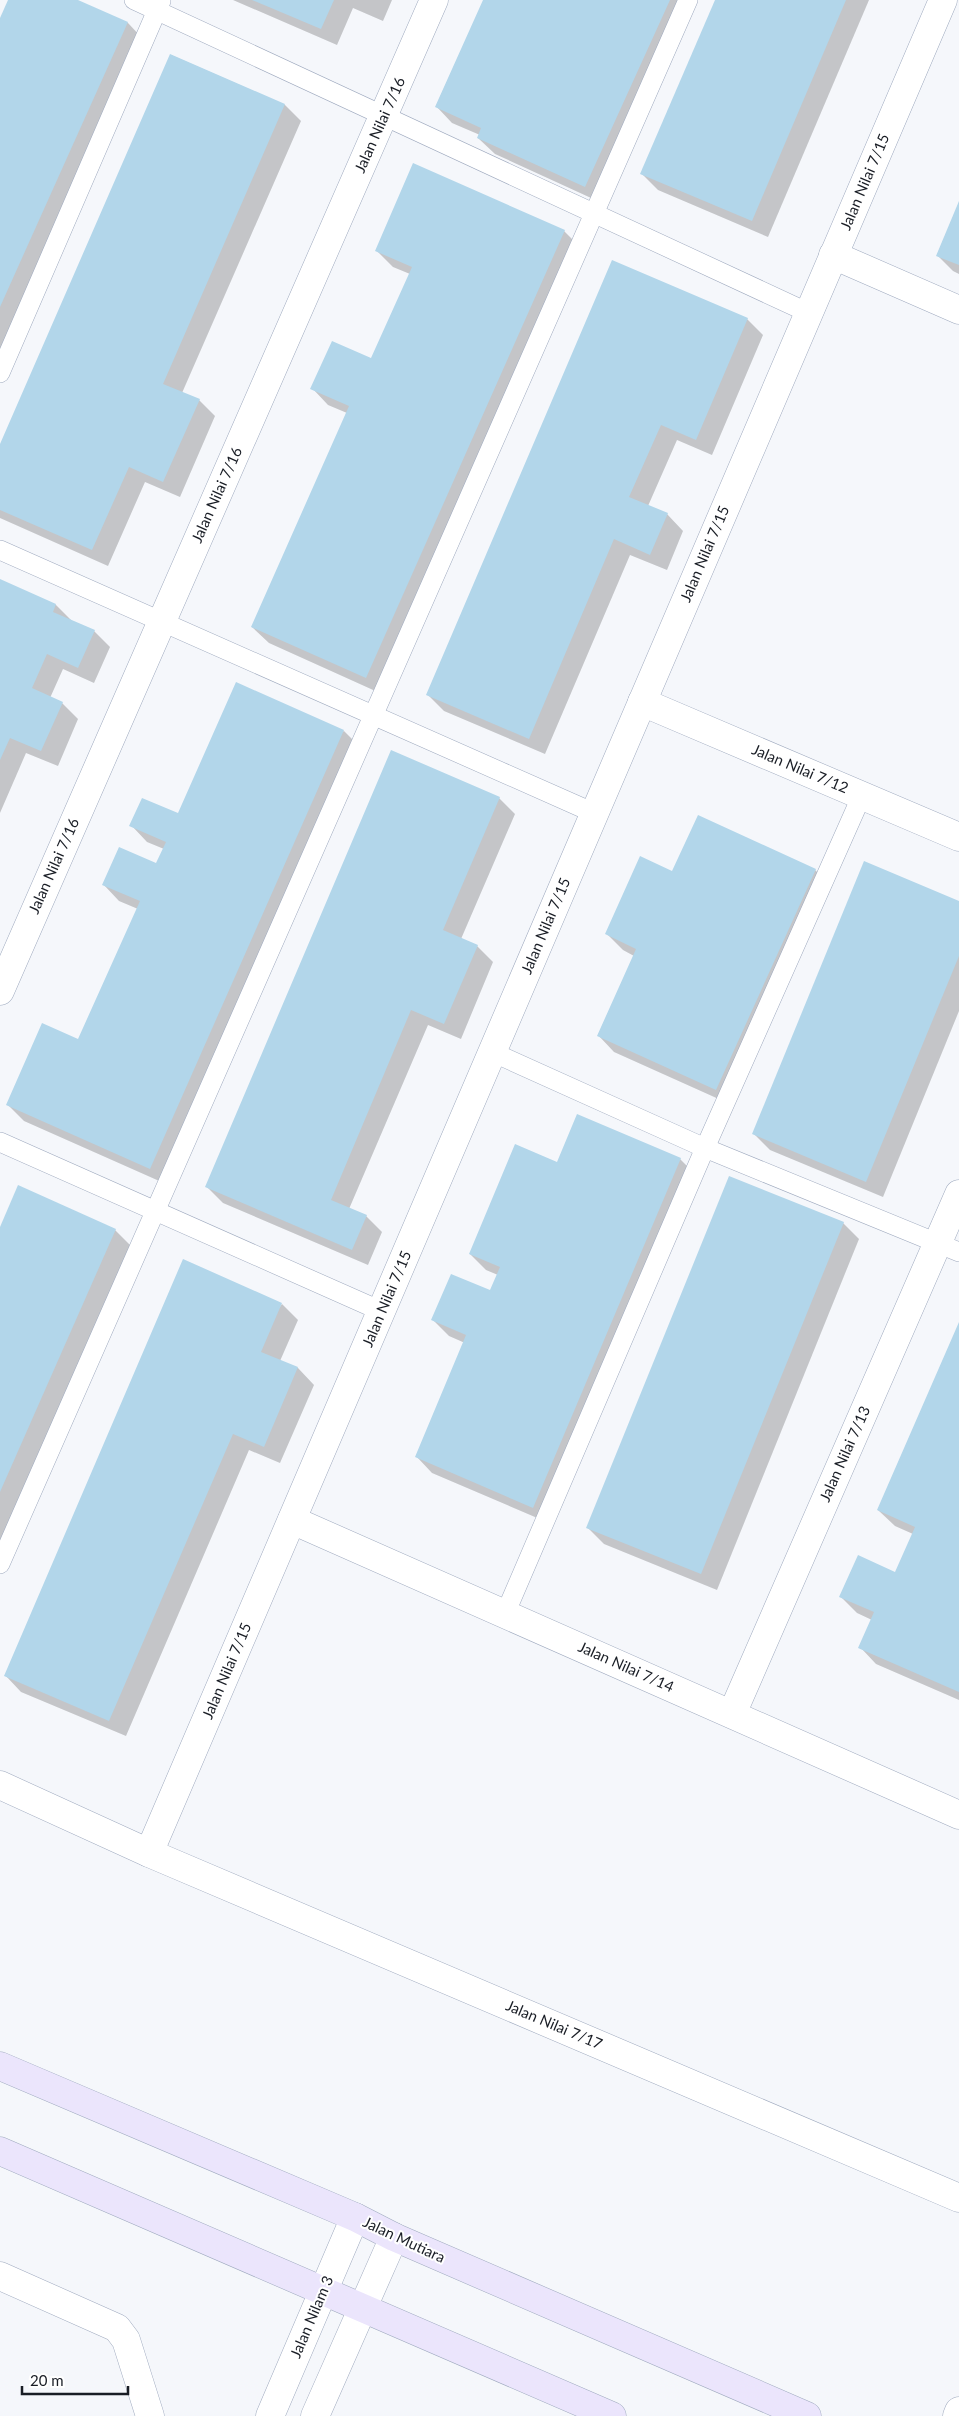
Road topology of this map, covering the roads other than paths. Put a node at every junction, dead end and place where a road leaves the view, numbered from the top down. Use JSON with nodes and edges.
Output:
{"nodes":[{"id":1,"x":134,"y":0,"type":"edge"},
{"id":2,"x":434,"y":0,"type":"edge"},
{"id":3,"x":688,"y":0,"type":"edge"},
{"id":4,"x":942,"y":0,"type":"edge"},
{"id":5,"x":159,"y":5,"type":"edge"},
{"id":6,"x":383,"y":116,"type":"junction"},
{"id":7,"x":594,"y":213,"type":"junction"},
{"id":8,"x":833,"y":255,"type":"junction"},
{"id":9,"x":959,"y":310,"type":"edge"},
{"id":10,"x":809,"y":313,"type":"junction"},
{"id":11,"x":0,"y":373,"type":"edge"},
{"id":12,"x":0,"y":550,"type":"edge"},
{"id":13,"x":162,"y":621,"type":"junction"},
{"id":14,"x":642,"y":702,"type":"junction"},
{"id":15,"x":373,"y":715,"type":"junction"},
{"id":16,"x":862,"y":795,"type":"junction"},
{"id":17,"x":594,"y":813,"type":"junction"},
{"id":18,"x":959,"y":837,"type":"edge"},
{"id":19,"x":0,"y":991,"type":"edge"},
{"id":20,"x":492,"y":1052,"type":"junction"},
{"id":21,"x":0,"y":1142,"type":"edge"},
{"id":22,"x":705,"y":1148,"type":"junction"},
{"id":23,"x":959,"y":1194,"type":"edge"},
{"id":24,"x":154,"y":1210,"type":"junction"},
{"id":25,"x":948,"y":1247,"type":"edge"},
{"id":26,"x":381,"y":1311,"type":"junction"},
{"id":27,"x":292,"y":1520,"type":"junction"},
{"id":28,"x":0,"y":1564,"type":"edge"},
{"id":29,"x":505,"y":1614,"type":"junction"},
{"id":30,"x":732,"y":1714,"type":"junction"},
{"id":31,"x":0,"y":1785,"type":"edge"},
{"id":32,"x":959,"y":1815,"type":"edge"},
{"id":33,"x":149,"y":1853,"type":"junction"},
{"id":34,"x":0,"y":2066,"type":"edge"},
{"id":35,"x":0,"y":2151,"type":"edge"},
{"id":36,"x":959,"y":2198,"type":"edge"},
{"id":37,"x":354,"y":2217,"type":"junction"},
{"id":38,"x":394,"y":2236,"type":"junction"},
{"id":39,"x":0,"y":2276,"type":"edge"},
{"id":40,"x":323,"y":2291,"type":"junction"},
{"id":41,"x":363,"y":2306,"type":"junction"},
{"id":42,"x":959,"y":2411,"type":"edge"},
{"id":43,"x":150,"y":2416,"type":"edge"},
{"id":44,"x":270,"y":2416,"type":"edge"},
{"id":45,"x":315,"y":2416,"type":"edge"},
{"id":46,"x":612,"y":2416,"type":"edge"},
{"id":47,"x":807,"y":2416,"type":"edge"},
{"id":48,"x":957,"y":2416,"type":"edge"}],
"edges":[{"from":1,"to":5,"type":"lane"},
{"from":2,"to":6,"type":"street","name":"Jalan Nilai 7/16"},
{"from":3,"to":7,"type":"lane"},
{"from":4,"to":8,"type":"street","name":"Jalan Nilai 7/15"},
{"from":5,"to":6,"type":"lane"},
{"from":5,"to":11,"type":"lane"},
{"from":6,"to":7,"type":"lane"},
{"from":6,"to":13,"type":"street","name":"Jalan Nilai 7/16"},
{"from":7,"to":10,"type":"lane"},
{"from":7,"to":15,"type":"lane"},
{"from":8,"to":9,"type":"street"},
{"from":8,"to":10,"type":"street","name":"Jalan Nilai 7/15"},
{"from":10,"to":14,"type":"street","name":"Jalan Nilai 7/15"},
{"from":12,"to":13,"type":"lane"},
{"from":13,"to":15,"type":"lane"},
{"from":13,"to":19,"type":"street","name":"Jalan Nilai 7/16"},
{"from":14,"to":16,"type":"street","name":"Jalan Nilai 7/12"},
{"from":14,"to":17,"type":"street","name":"Jalan Nilai 7/15"},
{"from":15,"to":17,"type":"lane"},
{"from":15,"to":24,"type":"lane"},
{"from":16,"to":18,"type":"street","name":"Jalan Nilai 7/12"},
{"from":16,"to":22,"type":"lane"},
{"from":17,"to":20,"type":"street","name":"Jalan Nilai 7/15"},
{"from":20,"to":22,"type":"lane"},
{"from":20,"to":26,"type":"street","name":"Jalan Nilai 7/15"},
{"from":21,"to":24,"type":"lane"},
{"from":22,"to":25,"type":"lane"},
{"from":22,"to":29,"type":"lane"},
{"from":23,"to":25,"type":"street","name":"Jalan Nilai 7/13"},
{"from":24,"to":26,"type":"lane"},
{"from":24,"to":28,"type":"lane"},
{"from":25,"to":30,"type":"street","name":"Jalan Nilai 7/13"},
{"from":26,"to":27,"type":"street","name":"Jalan Nilai 7/15"},
{"from":27,"to":29,"type":"street","name":"Jalan Nilai 7/14"},
{"from":27,"to":33,"type":"street","name":"Jalan Nilai 7/15"},
{"from":29,"to":30,"type":"street","name":"Jalan Nilai 7/14"},
{"from":30,"to":32,"type":"street","name":"Jalan Nilai 7/14"},
{"from":31,"to":33,"type":"street","name":"Jalan Nilai 7/17"},
{"from":33,"to":36,"type":"street","name":"Jalan Nilai 7/17"},
{"from":34,"to":37,"type":"main road","name":"Jalan Mutiara"},
{"from":35,"to":40,"type":"main road"},
{"from":37,"to":38,"type":"main road","name":"Jalan Mutiara"},
{"from":37,"to":40,"type":"street","name":"Jalan Nilam 3"},
{"from":38,"to":41,"type":"street"},
{"from":38,"to":47,"type":"main road","name":"Jalan Mutiara"},
{"from":39,"to":43,"type":"street"},
{"from":40,"to":41,"type":"main road"},
{"from":40,"to":44,"type":"street","name":"Jalan Nilam 3"},
{"from":41,"to":45,"type":"street"},
{"from":41,"to":46,"type":"main road"},
{"from":42,"to":48,"type":"street"}]}
